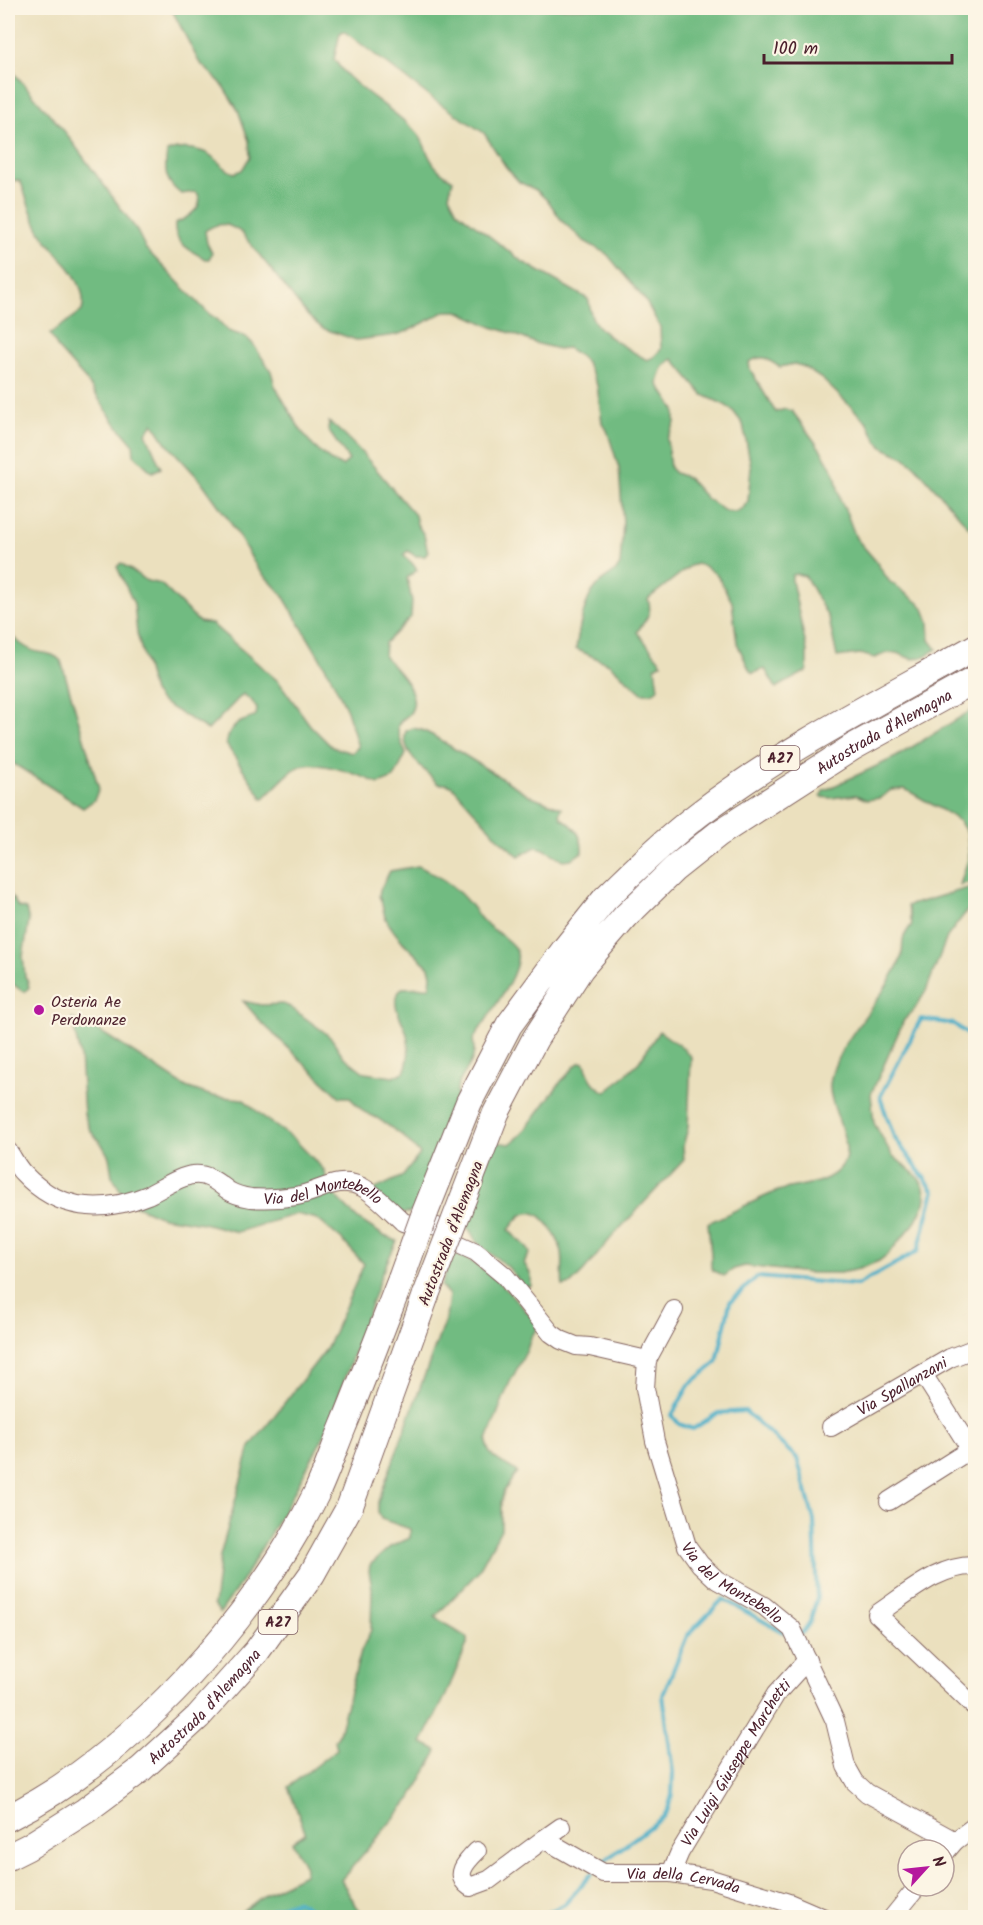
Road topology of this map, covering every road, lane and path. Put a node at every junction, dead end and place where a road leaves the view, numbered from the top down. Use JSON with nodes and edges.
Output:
{"nodes":[{"id":1,"x":975,"y":647,"type":"edge"},
{"id":2,"x":975,"y":679,"type":"edge"},
{"id":3,"x":8,"y":1151,"type":"edge"},
{"id":4,"x":674,"y":1310,"type":"dead end"},
{"id":5,"x":975,"y":1348,"type":"edge"},
{"id":6,"x":647,"y":1360,"type":"junction"},
{"id":7,"x":923,"y":1374,"type":"junction"},
{"id":8,"x":831,"y":1427,"type":"dead end"},
{"id":9,"x":974,"y":1451,"type":"edge"},
{"id":10,"x":889,"y":1501,"type":"dead end"},
{"id":11,"x":975,"y":1566,"type":"edge"},
{"id":12,"x":804,"y":1652,"type":"junction"},
{"id":13,"x":975,"y":1708,"type":"edge"},
{"id":14,"x":8,"y":1818,"type":"edge"},
{"id":15,"x":975,"y":1825,"type":"edge"},
{"id":16,"x":561,"y":1827,"type":"dead end"},
{"id":17,"x":936,"y":1838,"type":"edge"},
{"id":18,"x":544,"y":1839,"type":"junction"},
{"id":19,"x":956,"y":1842,"type":"edge"},
{"id":20,"x":477,"y":1851,"type":"dead end"},
{"id":21,"x":8,"y":1857,"type":"edge"},
{"id":22,"x":671,"y":1873,"type":"junction"},
{"id":23,"x":908,"y":1898,"type":"edge"},
{"id":24,"x":824,"y":1917,"type":"edge"},
{"id":25,"x":892,"y":1917,"type":"edge"}],
"edges":[{"from":1,"to":14,"type":"highway","name":"Autostrada d'Alemagna","number":"A27","bridge":true},
{"from":2,"to":21,"type":"highway","name":"Autostrada d'Alemagna","number":"A27","bridge":true},
{"from":3,"to":6,"type":"street","name":"Via del Montebello"},
{"from":4,"to":6,"type":"street","name":"Via del Montebello"},
{"from":5,"to":7,"type":"street","name":"Via Spallanzani"},
{"from":6,"to":12,"type":"street","name":"Via del Montebello"},
{"from":7,"to":8,"type":"street","name":"Via Spallanzani"},
{"from":7,"to":9,"type":"street"},
{"from":9,"to":10,"type":"street"},
{"from":11,"to":13,"type":"street"},
{"from":12,"to":17,"type":"street","name":"Via del Montebello"},
{"from":12,"to":22,"type":"street","name":"Via Luigi Giuseppe Marchetti"},
{"from":15,"to":19,"type":"street"},
{"from":16,"to":18,"type":"street"},
{"from":18,"to":20,"type":"street"},
{"from":18,"to":22,"type":"street","name":"Via della Cervada"},
{"from":22,"to":24,"type":"street","name":"Via della Cervada"},
{"from":23,"to":25,"type":"street"}]}
